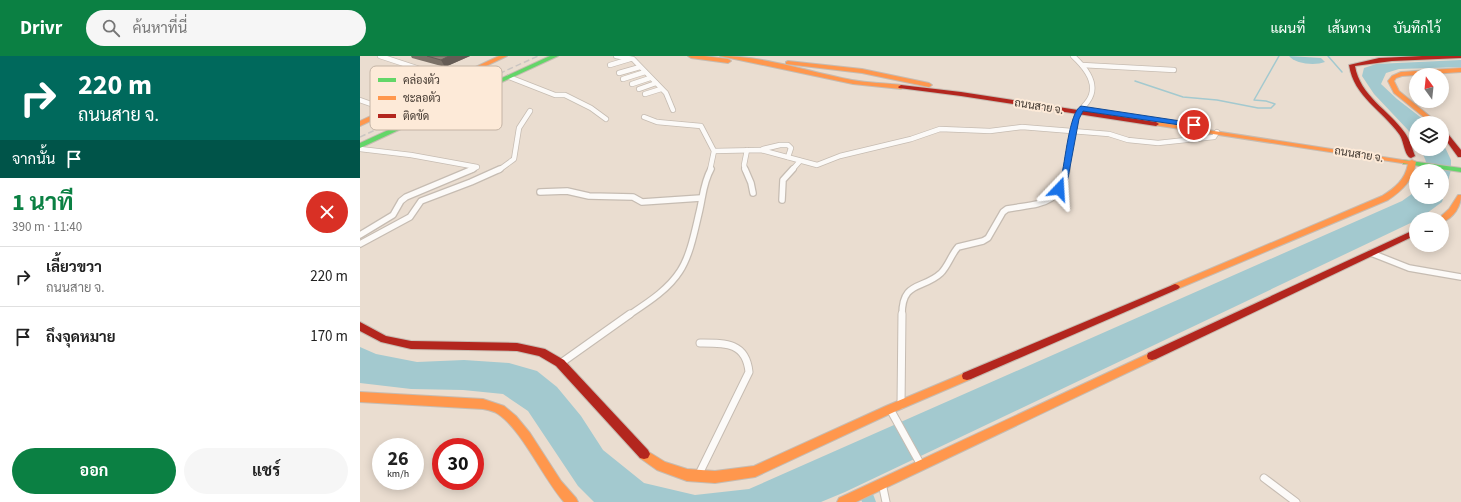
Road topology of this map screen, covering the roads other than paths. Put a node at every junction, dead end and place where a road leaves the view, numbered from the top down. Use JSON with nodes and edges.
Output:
{"nodes":[{"id":1,"x":380,"y":56,"type":"edge"},
{"id":2,"x":504,"y":56,"type":"edge"},
{"id":3,"x":549,"y":56,"type":"edge"},
{"id":4,"x":555,"y":56,"type":"edge"},
{"id":5,"x":616,"y":56,"type":"edge"},
{"id":6,"x":691,"y":56,"type":"edge"},
{"id":7,"x":722,"y":56,"type":"edge"},
{"id":8,"x":748,"y":56,"type":"edge"},
{"id":9,"x":1073,"y":56,"type":"edge"},
{"id":10,"x":1461,"y":56,"type":"edge"},
{"id":11,"x":631,"y":59,"type":"junction"},
{"id":12,"x":610,"y":65,"type":"dead end"},
{"id":13,"x":1082,"y":65,"type":"junction"},
{"id":14,"x":410,"y":66,"type":"edge"},
{"id":15,"x":483,"y":66,"type":"edge"},
{"id":16,"x":793,"y":66,"type":"junction"},
{"id":17,"x":640,"y":67,"type":"junction"},
{"id":18,"x":1174,"y":70,"type":"dead end"},
{"id":19,"x":1461,"y":70,"type":"edge"},
{"id":20,"x":862,"y":71,"type":"junction"},
{"id":21,"x":645,"y":72,"type":"junction"},
{"id":22,"x":619,"y":73,"type":"dead end"},
{"id":23,"x":509,"y":77,"type":"junction"},
{"id":24,"x":650,"y":78,"type":"junction"},
{"id":25,"x":502,"y":79,"type":"edge"},
{"id":26,"x":623,"y":79,"type":"dead end"},
{"id":27,"x":502,"y":80,"type":"edge"},
{"id":28,"x":853,"y":82,"type":"junction"},
{"id":29,"x":656,"y":83,"type":"junction"},
{"id":30,"x":632,"y":84,"type":"dead end"},
{"id":31,"x":638,"y":89,"type":"dead end"},
{"id":32,"x":662,"y":89,"type":"junction"},
{"id":33,"x":645,"y":94,"type":"dead end"},
{"id":34,"x":360,"y":100,"type":"edge"},
{"id":35,"x":370,"y":104,"type":"edge"},
{"id":36,"x":673,"y":110,"type":"dead end"},
{"id":37,"x":1080,"y":110,"type":"junction"},
{"id":38,"x":530,"y":111,"type":"dead end"},
{"id":39,"x":1426,"y":116,"type":"edge"},
{"id":40,"x":644,"y":117,"type":"dead end"},
{"id":41,"x":606,"y":118,"type":"dead end"},
{"id":42,"x":370,"y":119,"type":"edge"},
{"id":43,"x":360,"y":124,"type":"edge"},
{"id":44,"x":390,"y":130,"type":"edge"},
{"id":45,"x":395,"y":130,"type":"edge"},
{"id":46,"x":1217,"y":132,"type":"junction"},
{"id":47,"x":1074,"y":133,"type":"junction"},
{"id":48,"x":1449,"y":139,"type":"edge"},
{"id":49,"x":360,"y":143,"type":"edge"},
{"id":50,"x":360,"y":147,"type":"edge"},
{"id":51,"x":747,"y":150,"type":"junction"},
{"id":52,"x":761,"y":150,"type":"junction"},
{"id":53,"x":714,"y":151,"type":"junction"},
{"id":54,"x":1461,"y":155,"type":"edge"},
{"id":55,"x":788,"y":157,"type":"junction"},
{"id":56,"x":1414,"y":160,"type":"junction"},
{"id":57,"x":800,"y":161,"type":"junction"},
{"id":58,"x":1461,"y":164,"type":"edge"},
{"id":59,"x":1461,"y":170,"type":"edge"},
{"id":60,"x":540,"y":192,"type":"dead end"},
{"id":61,"x":753,"y":193,"type":"dead end"},
{"id":62,"x":1461,"y":197,"type":"edge"},
{"id":63,"x":701,"y":198,"type":"junction"},
{"id":64,"x":782,"y":200,"type":"dead end"},
{"id":65,"x":1449,"y":213,"type":"edge"},
{"id":66,"x":360,"y":235,"type":"edge"},
{"id":67,"x":1409,"y":235,"type":"edge"},
{"id":68,"x":360,"y":244,"type":"edge"},
{"id":69,"x":1371,"y":253,"type":"junction"},
{"id":70,"x":1461,"y":276,"type":"edge"},
{"id":71,"x":360,"y":326,"type":"edge"},
{"id":72,"x":700,"y":343,"type":"dead end"},
{"id":73,"x":561,"y":362,"type":"junction"},
{"id":74,"x":360,"y":397,"type":"edge"},
{"id":75,"x":901,"y":405,"type":"junction"},
{"id":76,"x":890,"y":409,"type":"junction"},
{"id":77,"x":921,"y":465,"type":"junction"},
{"id":78,"x":698,"y":476,"type":"junction"},
{"id":79,"x":1264,"y":478,"type":"dead end"},
{"id":80,"x":882,"y":483,"type":"junction"},
{"id":81,"x":567,"y":500,"type":"edge"},
{"id":82,"x":843,"y":502,"type":"edge"},
{"id":83,"x":886,"y":502,"type":"edge"},
{"id":84,"x":1296,"y":502,"type":"edge"}],
"edges":[{"from":1,"to":14,"type":"street"},
{"from":2,"to":15,"type":"street"},
{"from":3,"to":25,"type":"street"},
{"from":4,"to":23,"type":"street"},
{"from":5,"to":11,"type":"street"},
{"from":6,"to":16,"type":"street"},
{"from":7,"to":16,"type":"street","name":"ถนนสาย จ."},
{"from":8,"to":16,"type":"street"},
{"from":9,"to":13,"type":"street"},
{"from":10,"to":56,"type":"street"},
{"from":11,"to":12,"type":"street"},
{"from":11,"to":17,"type":"street"},
{"from":13,"to":18,"type":"street"},
{"from":13,"to":37,"type":"street"},
{"from":16,"to":20,"type":"street","name":"ถนนสาย จ."},
{"from":16,"to":28,"type":"street","name":"ถนนสาย จ."},
{"from":17,"to":21,"type":"street"},
{"from":17,"to":22,"type":"street"},
{"from":19,"to":39,"type":"street"},
{"from":20,"to":28,"type":"street"},
{"from":20,"to":37,"type":"street","name":"ถนนสาย จ."},
{"from":21,"to":24,"type":"street"},
{"from":21,"to":26,"type":"street"},
{"from":23,"to":27,"type":"street"},
{"from":23,"to":41,"type":"street"},
{"from":24,"to":29,"type":"street"},
{"from":24,"to":30,"type":"street"},
{"from":28,"to":37,"type":"street","name":"ถนนสาย จ."},
{"from":29,"to":31,"type":"street"},
{"from":29,"to":32,"type":"street"},
{"from":32,"to":33,"type":"street"},
{"from":32,"to":36,"type":"street"},
{"from":34,"to":35,"type":"street"},
{"from":37,"to":46,"type":"street","name":"ถนนสาย จ."},
{"from":37,"to":47,"type":"street"},
{"from":37,"to":56,"type":"street","name":"ถนนสาย จ."},
{"from":38,"to":68,"type":"street"},
{"from":40,"to":53,"type":"street"},
{"from":42,"to":43,"type":"street"},
{"from":44,"to":49,"type":"street"},
{"from":45,"to":50,"type":"street"},
{"from":46,"to":47,"type":"street"},
{"from":46,"to":56,"type":"street","name":"ถนนสาย จ."},
{"from":47,"to":57,"type":"street"},
{"from":47,"to":75,"type":"street"},
{"from":48,"to":54,"type":"street"},
{"from":50,"to":66,"type":"street"},
{"from":51,"to":52,"type":"street"},
{"from":51,"to":53,"type":"street"},
{"from":51,"to":61,"type":"street"},
{"from":52,"to":55,"type":"street"},
{"from":52,"to":55,"type":"street"},
{"from":53,"to":63,"type":"street"},
{"from":55,"to":57,"type":"street"},
{"from":56,"to":58,"type":"street","name":"ถนนสาย จ."},
{"from":56,"to":59,"type":"street","name":"ถนนสาย จ."},
{"from":56,"to":75,"type":"street"},
{"from":57,"to":64,"type":"street"},
{"from":60,"to":63,"type":"street"},
{"from":62,"to":65,"type":"street"},
{"from":63,"to":73,"type":"street"},
{"from":67,"to":69,"type":"street"},
{"from":69,"to":70,"type":"street"},
{"from":69,"to":77,"type":"street"},
{"from":71,"to":73,"type":"street"},
{"from":72,"to":78,"type":"street"},
{"from":73,"to":78,"type":"street"},
{"from":74,"to":81,"type":"street"},
{"from":75,"to":76,"type":"street"},
{"from":76,"to":77,"type":"street"},
{"from":76,"to":78,"type":"street"},
{"from":77,"to":80,"type":"street"},
{"from":79,"to":84,"type":"street"},
{"from":80,"to":82,"type":"street"},
{"from":80,"to":83,"type":"street"}]}
